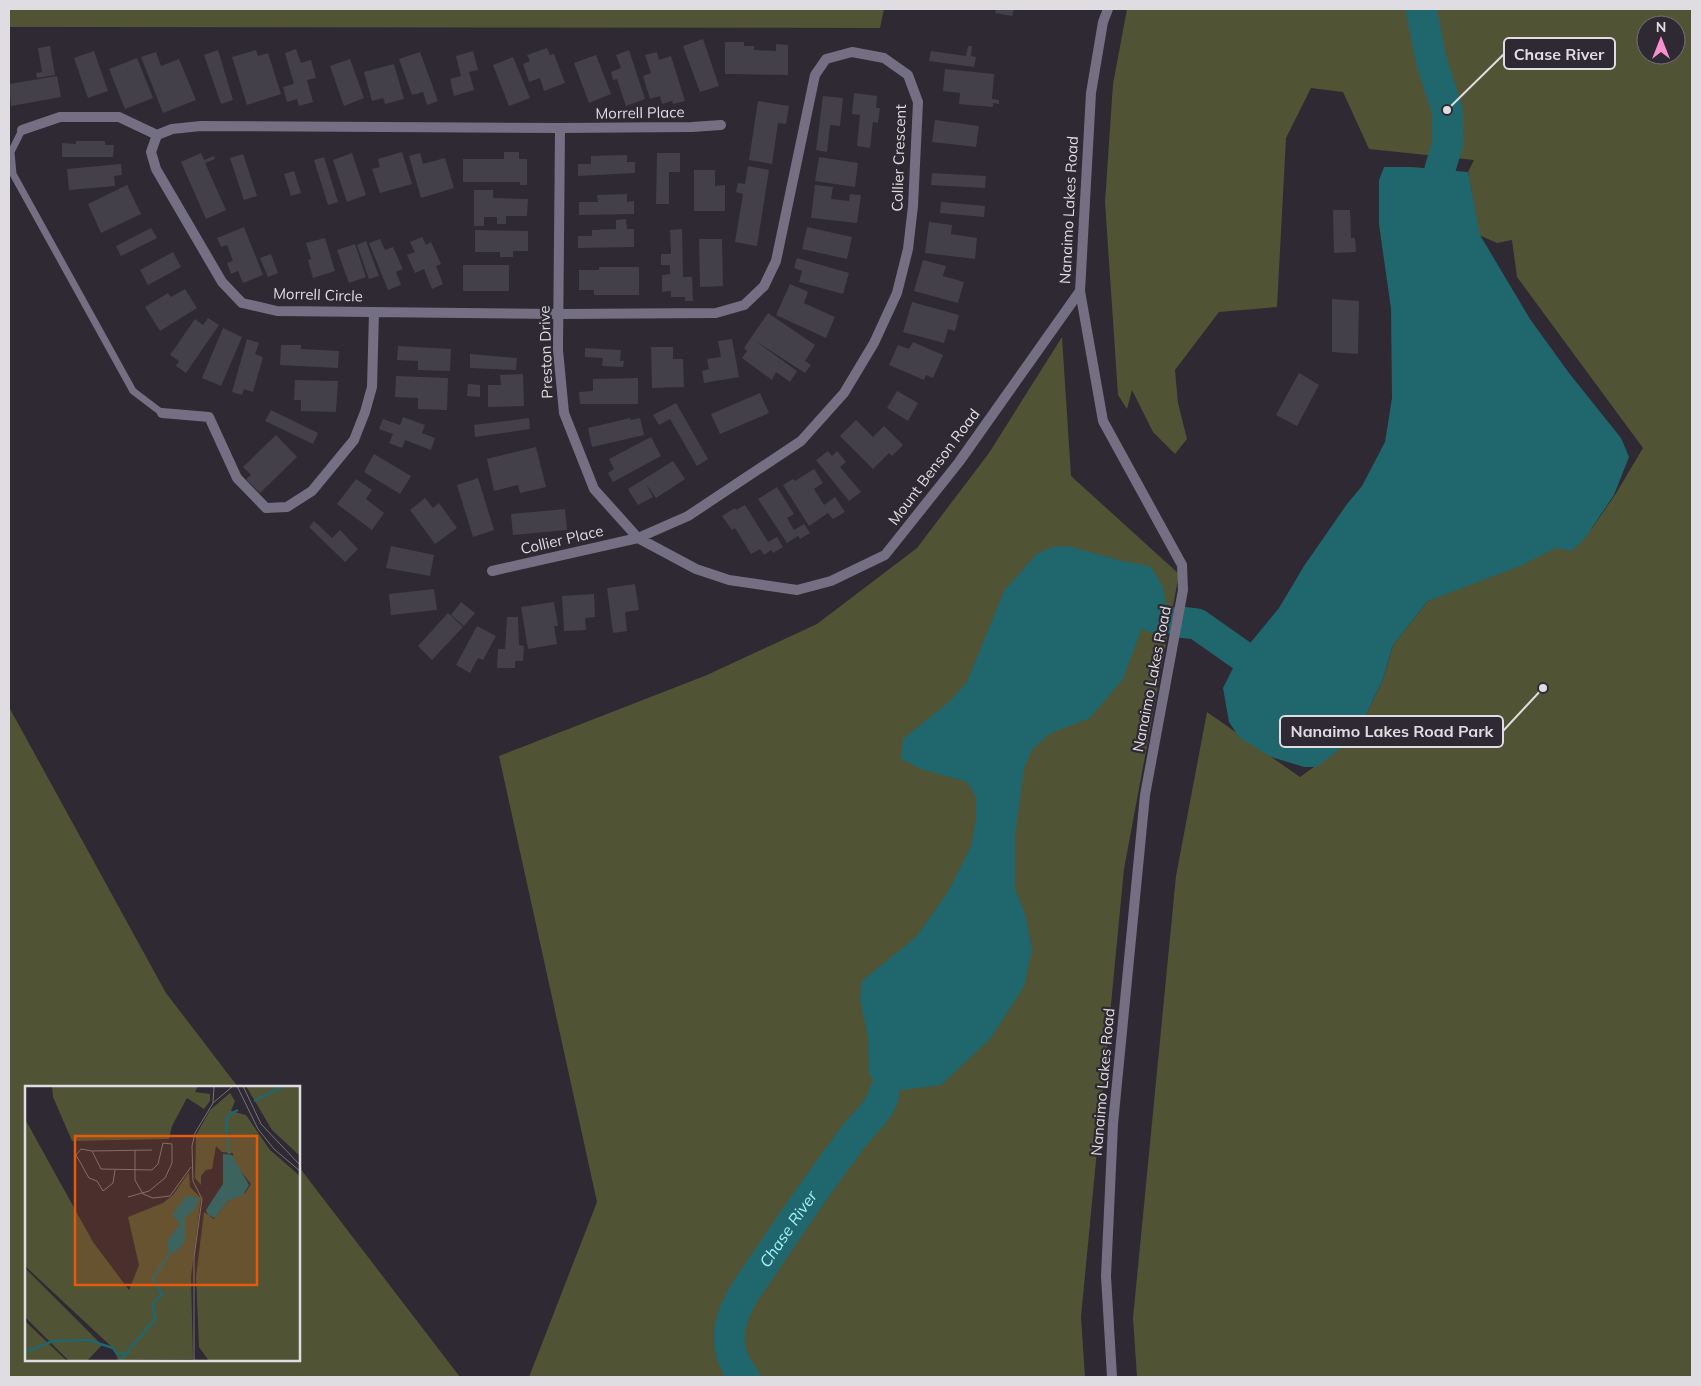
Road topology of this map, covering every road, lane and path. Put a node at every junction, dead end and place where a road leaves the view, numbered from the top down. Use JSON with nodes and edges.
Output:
{"nodes":[{"id":1,"x":1108,"y":9,"type":"edge"},
{"id":2,"x":721,"y":125,"type":"dead end"},
{"id":3,"x":560,"y":128,"type":"junction"},
{"id":4,"x":22,"y":130,"type":"joint"},
{"id":5,"x":157,"y":135,"type":"junction"},
{"id":6,"x":1080,"y":291,"type":"junction"},
{"id":7,"x":374,"y":312,"type":"junction"},
{"id":8,"x":559,"y":314,"type":"junction"},
{"id":9,"x":162,"y":412,"type":"joint"},
{"id":10,"x":638,"y":538,"type":"junction"},
{"id":11,"x":492,"y":571,"type":"dead end"},
{"id":12,"x":762,"y":586,"type":"joint"},
{"id":13,"x":1112,"y":1377,"type":"edge"}],
"edges":[{"from":1,"to":6,"type":"street","name":"Nanaimo Lakes Road"},
{"from":2,"to":3,"type":"street","name":"Morrell Place"},
{"from":3,"to":5,"type":"street"},
{"from":3,"to":8,"type":"street","name":"Preston Drive"},
{"from":4,"to":5,"type":"street"},
{"from":4,"to":9,"type":"lane"},
{"from":5,"to":7,"type":"street","name":"Morrell Circle"},
{"from":6,"to":12,"type":"street","name":"Mount Benson Road"},
{"from":6,"to":13,"type":"street","name":"Nanaimo Lakes Road"},
{"from":7,"to":8,"type":"street","name":"Morrell Circle"},
{"from":7,"to":9,"type":"street"},
{"from":8,"to":10,"type":"street","name":"Preston Drive"},
{"from":8,"to":10,"type":"street","name":"Collier Crescent"},
{"from":10,"to":11,"type":"street","name":"Collier Place"},
{"from":10,"to":12,"type":"street","name":"Preston Drive"}]}
